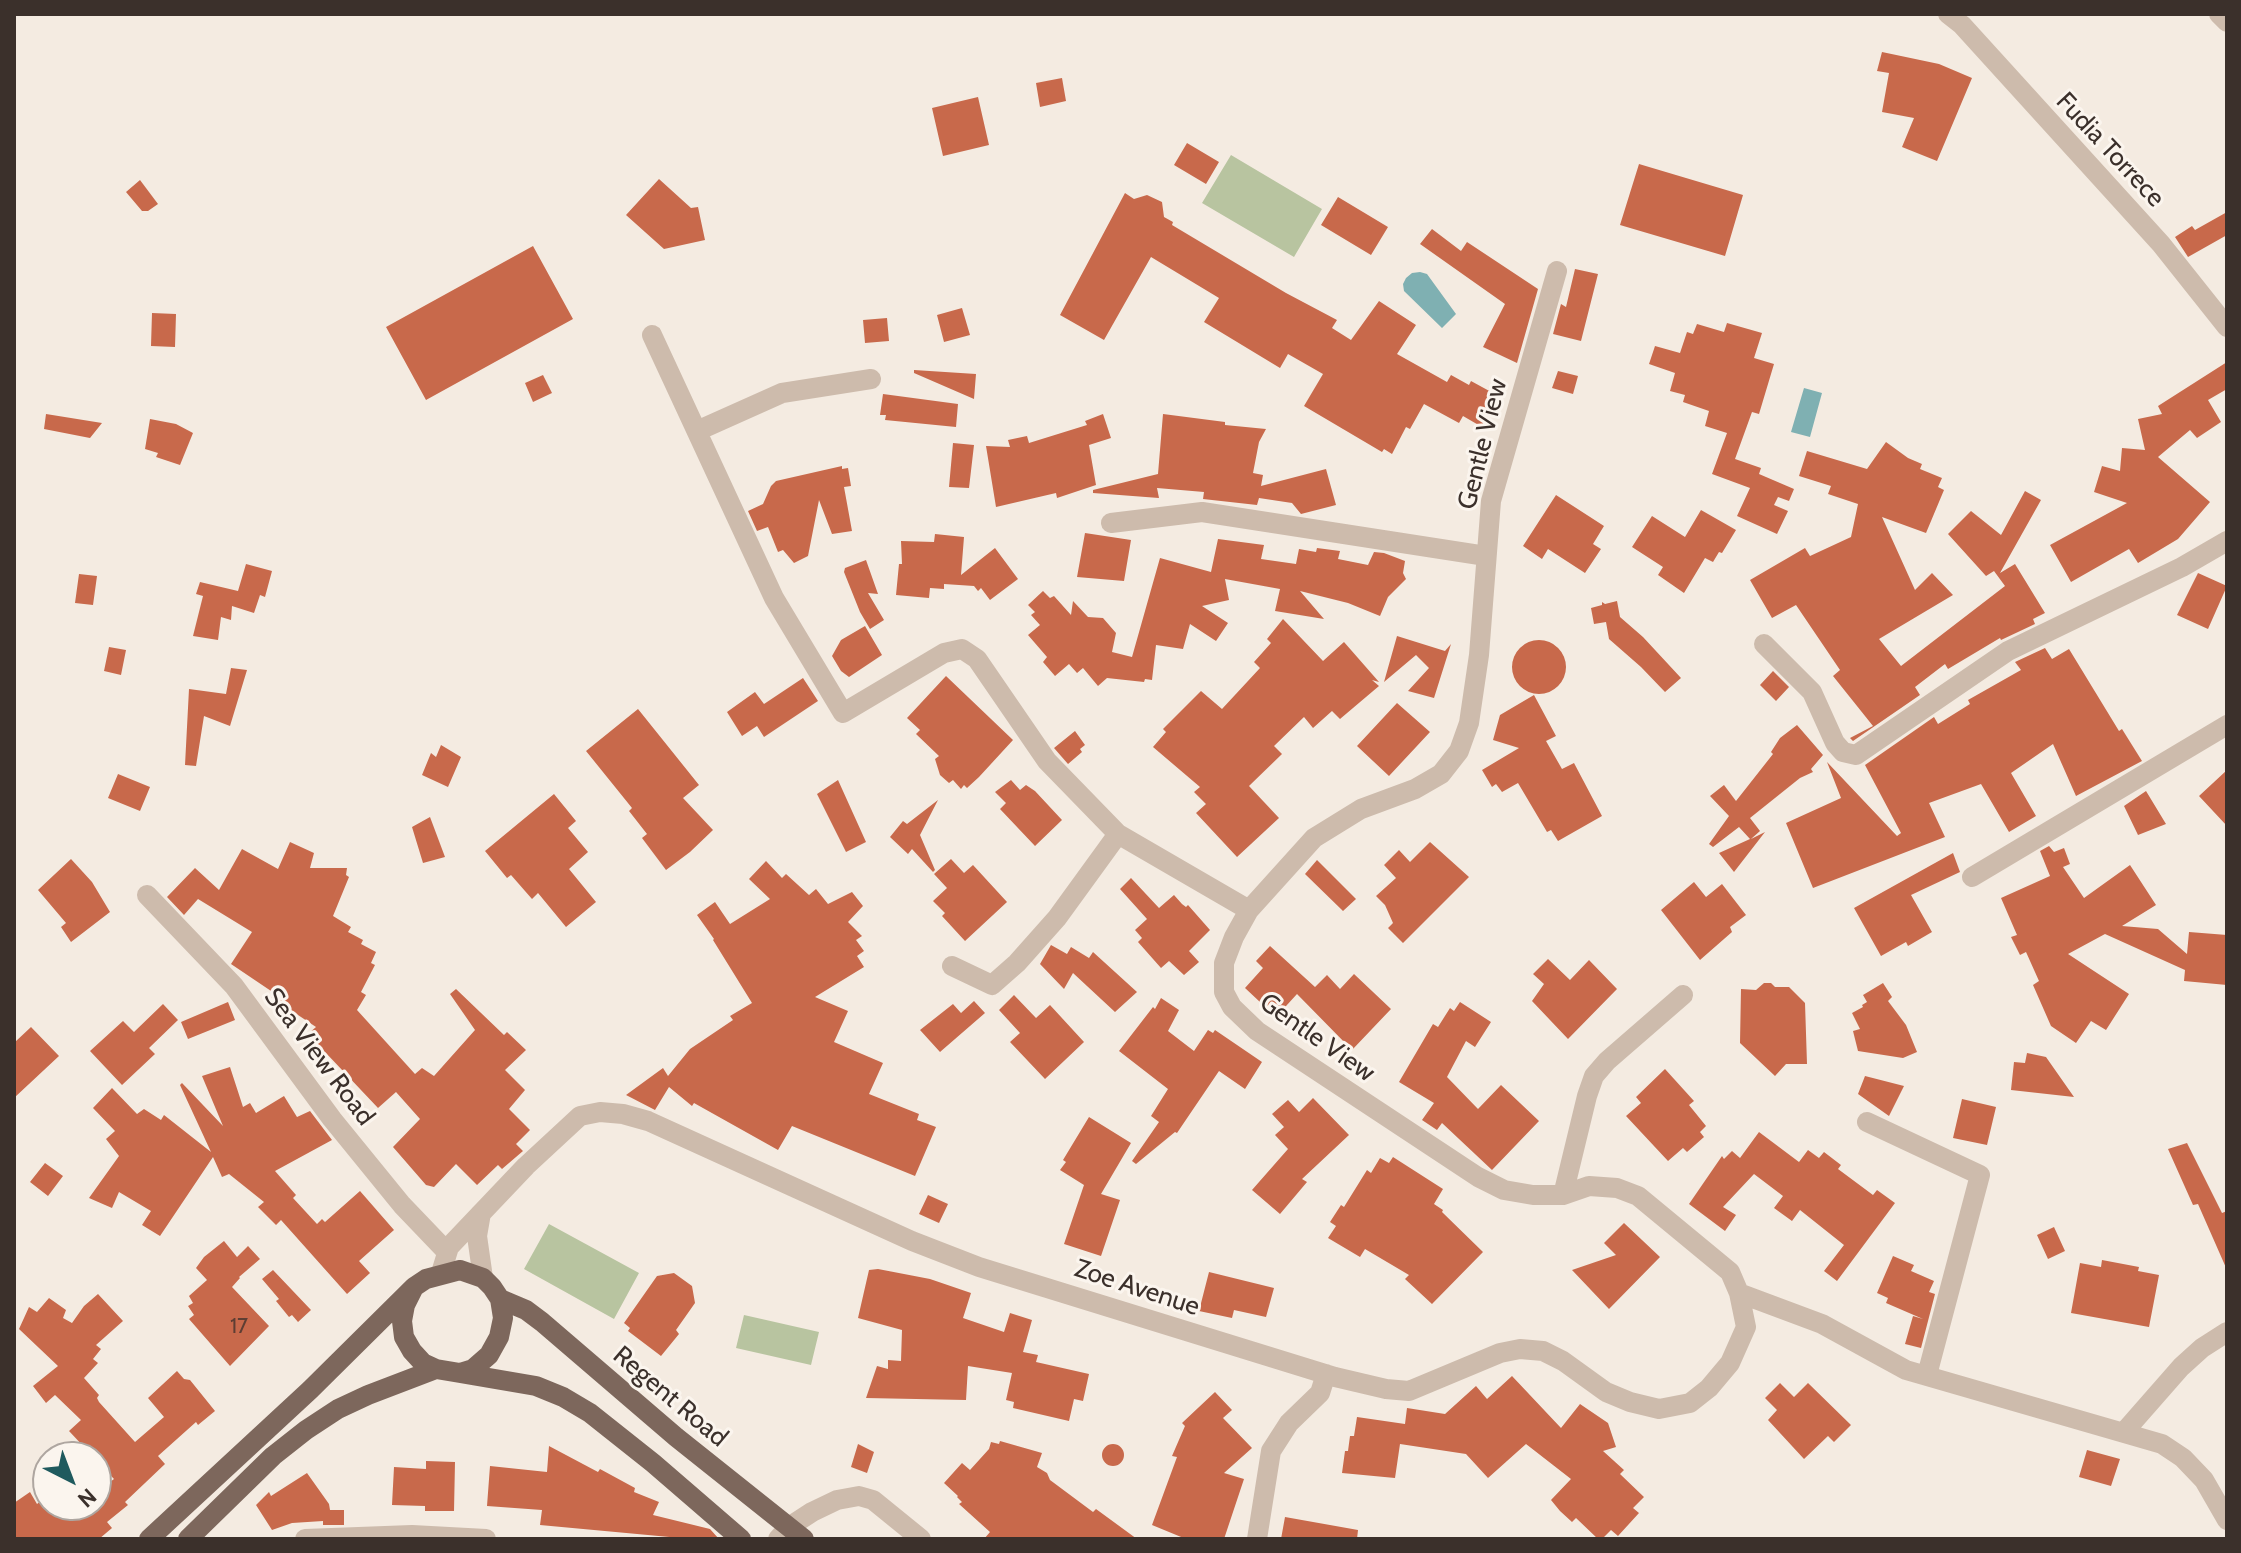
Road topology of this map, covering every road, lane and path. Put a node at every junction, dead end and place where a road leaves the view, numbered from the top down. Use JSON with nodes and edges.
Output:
{"nodes":[{"id":1,"x":1948,"y":14,"type":"edge"},
{"id":2,"x":2219,"y":14,"type":"edge"},
{"id":3,"x":2227,"y":22,"type":"edge"},
{"id":4,"x":1557,"y":271,"type":"dead end"},
{"id":5,"x":2227,"y":327,"type":"edge"},
{"id":6,"x":652,"y":335,"type":"dead end"},
{"id":7,"x":871,"y":379,"type":"dead end"},
{"id":8,"x":697,"y":431,"type":"junction"},
{"id":9,"x":1111,"y":523,"type":"dead end"},
{"id":10,"x":2227,"y":541,"type":"edge"},
{"id":11,"x":1486,"y":556,"type":"junction"},
{"id":12,"x":1764,"y":644,"type":"dead end"},
{"id":13,"x":2227,"y":725,"type":"edge"},
{"id":14,"x":1118,"y":834,"type":"junction"},
{"id":15,"x":1972,"y":877,"type":"dead end"},
{"id":16,"x":147,"y":895,"type":"dead end"},
{"id":17,"x":1249,"y":910,"type":"junction"},
{"id":18,"x":952,"y":966,"type":"dead end"},
{"id":19,"x":1683,"y":995,"type":"dead end"},
{"id":20,"x":1867,"y":1122,"type":"dead end"},
{"id":21,"x":1563,"y":1195,"type":"junction"},
{"id":22,"x":481,"y":1213,"type":"junction"},
{"id":23,"x":447,"y":1252,"type":"junction"},
{"id":24,"x":441,"y":1273,"type":"junction"},
{"id":25,"x":483,"y":1278,"type":"junction"},
{"id":26,"x":414,"y":1287,"type":"junction"},
{"id":27,"x":1739,"y":1293,"type":"junction"},
{"id":28,"x":500,"y":1299,"type":"junction"},
{"id":29,"x":2227,"y":1332,"type":"edge"},
{"id":30,"x":436,"y":1369,"type":"junction"},
{"id":31,"x":460,"y":1373,"type":"junction"},
{"id":32,"x":1326,"y":1374,"type":"junction"},
{"id":33,"x":1927,"y":1375,"type":"junction"},
{"id":34,"x":2124,"y":1432,"type":"junction"},
{"id":35,"x":2227,"y":1520,"type":"edge"},
{"id":36,"x":790,"y":1535,"type":"edge"},
{"id":37,"x":153,"y":1537,"type":"edge"},
{"id":38,"x":188,"y":1539,"type":"edge"},
{"id":39,"x":305,"y":1539,"type":"edge"},
{"id":40,"x":486,"y":1539,"type":"edge"},
{"id":41,"x":741,"y":1539,"type":"edge"},
{"id":42,"x":921,"y":1539,"type":"edge"},
{"id":43,"x":1257,"y":1539,"type":"edge"}],
"edges":[{"from":1,"to":5,"type":"street","name":"Fudia Torrece"},
{"from":2,"to":3,"type":"street"},
{"from":4,"to":11,"type":"street","name":"Gentle View"},
{"from":6,"to":8,"type":"street"},
{"from":7,"to":8,"type":"street"},
{"from":8,"to":14,"type":"street"},
{"from":9,"to":11,"type":"street"},
{"from":10,"to":12,"type":"street"},
{"from":11,"to":17,"type":"street","name":"Gentle View"},
{"from":13,"to":15,"type":"street"},
{"from":14,"to":17,"type":"street"},
{"from":14,"to":18,"type":"street"},
{"from":16,"to":23,"type":"street","name":"Sea View Road"},
{"from":17,"to":21,"type":"street","name":"Gentle View"},
{"from":19,"to":21,"type":"street"},
{"from":20,"to":33,"type":"street"},
{"from":21,"to":27,"type":"street","name":"Gentle View"},
{"from":22,"to":23,"type":"street","name":"Zoe Avenue"},
{"from":22,"to":25,"type":"street"},
{"from":22,"to":32,"type":"street","name":"Zoe Avenue"},
{"from":23,"to":24,"type":"street","name":"Zoe Avenue"},
{"from":24,"to":25,"type":"main road"},
{"from":24,"to":26,"type":"main road"},
{"from":25,"to":28,"type":"main road"},
{"from":26,"to":30,"type":"main road"},
{"from":26,"to":37,"type":"main road"},
{"from":27,"to":32,"type":"street","name":"Zoe Avenue"},
{"from":27,"to":33,"type":"street"},
{"from":28,"to":31,"type":"main road"},
{"from":28,"to":36,"type":"main road","name":"Regent Road"},
{"from":29,"to":34,"type":"street"},
{"from":30,"to":31,"type":"main road"},
{"from":30,"to":38,"type":"main road"},
{"from":31,"to":41,"type":"main road"},
{"from":32,"to":43,"type":"street"},
{"from":33,"to":34,"type":"street"},
{"from":34,"to":35,"type":"street"},
{"from":36,"to":42,"type":"street"},
{"from":39,"to":40,"type":"street"}]}
